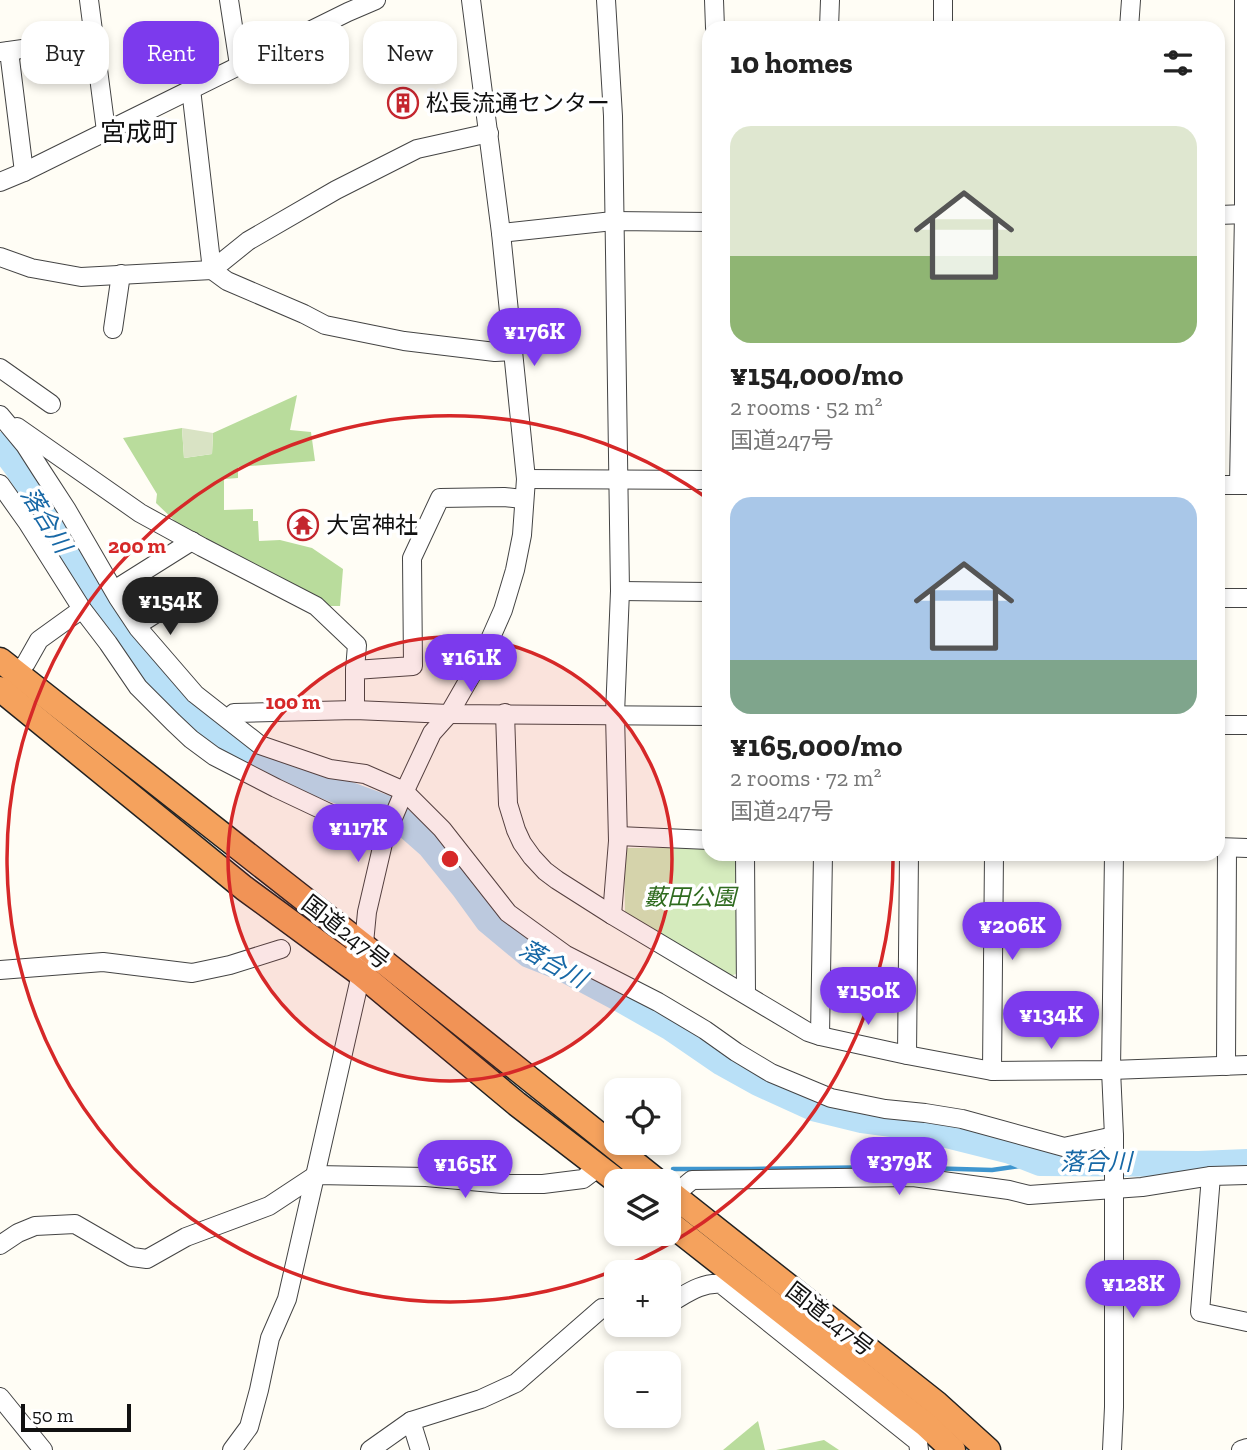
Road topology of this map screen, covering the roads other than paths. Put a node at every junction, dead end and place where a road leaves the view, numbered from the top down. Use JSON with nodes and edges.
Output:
{"nodes":[{"id":1,"x":89,"y":0,"type":"edge"},
{"id":2,"x":229,"y":0,"type":"edge"},
{"id":3,"x":376,"y":0,"type":"edge"},
{"id":4,"x":471,"y":0,"type":"edge"},
{"id":5,"x":606,"y":0,"type":"edge"},
{"id":6,"x":714,"y":0,"type":"edge"},
{"id":7,"x":830,"y":0,"type":"edge"},
{"id":8,"x":943,"y":0,"type":"edge"},
{"id":9,"x":1131,"y":0,"type":"edge"},
{"id":10,"x":1244,"y":0,"type":"edge"},
{"id":11,"x":347,"y":6,"type":"edge"},
{"id":12,"x":92,"y":21,"type":"edge"},
{"id":13,"x":320,"y":21,"type":"edge"},
{"id":14,"x":715,"y":21,"type":"edge"},
{"id":15,"x":829,"y":21,"type":"edge"},
{"id":16,"x":943,"y":21,"type":"edge"},
{"id":17,"x":1130,"y":21,"type":"edge"},
{"id":18,"x":233,"y":26,"type":"edge"},
{"id":19,"x":4,"y":52,"type":"edge"},
{"id":20,"x":233,"y":68,"type":"edge"},
{"id":21,"x":100,"y":84,"type":"edge"},
{"id":22,"x":191,"y":89,"type":"junction"},
{"id":23,"x":106,"y":131,"type":"junction"},
{"id":24,"x":489,"y":133,"type":"junction"},
{"id":25,"x":24,"y":172,"type":"junction"},
{"id":26,"x":0,"y":182,"type":"edge"},
{"id":27,"x":1245,"y":214,"type":"edge"},
{"id":28,"x":1225,"y":215,"type":"edge"},
{"id":29,"x":613,"y":221,"type":"junction"},
{"id":30,"x":702,"y":222,"type":"edge"},
{"id":31,"x":501,"y":233,"type":"junction"},
{"id":32,"x":0,"y":257,"type":"edge"},
{"id":33,"x":212,"y":270,"type":"junction"},
{"id":34,"x":121,"y":274,"type":"junction"},
{"id":35,"x":113,"y":329,"type":"dead end"},
{"id":36,"x":513,"y":351,"type":"junction"},
{"id":37,"x":0,"y":368,"type":"edge"},
{"id":38,"x":51,"y":404,"type":"dead end"},
{"id":39,"x":0,"y":415,"type":"edge"},
{"id":40,"x":526,"y":479,"type":"junction"},
{"id":41,"x":618,"y":479,"type":"junction"},
{"id":42,"x":702,"y":480,"type":"edge"},
{"id":43,"x":0,"y":484,"type":"edge"},
{"id":44,"x":1225,"y":485,"type":"edge"},
{"id":45,"x":1243,"y":485,"type":"edge"},
{"id":46,"x":60,"y":499,"type":"junction"},
{"id":47,"x":523,"y":499,"type":"junction"},
{"id":48,"x":192,"y":541,"type":"junction"},
{"id":49,"x":122,"y":585,"type":"junction"},
{"id":50,"x":620,"y":591,"type":"junction"},
{"id":51,"x":702,"y":593,"type":"edge"},
{"id":52,"x":182,"y":597,"type":"dead end"},
{"id":53,"x":1225,"y":598,"type":"edge"},
{"id":54,"x":1247,"y":598,"type":"edge"},
{"id":55,"x":82,"y":609,"type":"junction"},
{"id":56,"x":355,"y":670,"type":"junction"},
{"id":57,"x":5,"y":685,"type":"edge"},
{"id":58,"x":355,"y":710,"type":"junction"},
{"id":59,"x":234,"y":713,"type":"dead end"},
{"id":60,"x":505,"y":713,"type":"junction"},
{"id":61,"x":449,"y":714,"type":"junction"},
{"id":62,"x":615,"y":714,"type":"junction"},
{"id":63,"x":702,"y":716,"type":"edge"},
{"id":64,"x":1225,"y":725,"type":"edge"},
{"id":65,"x":1247,"y":725,"type":"edge"},
{"id":66,"x":402,"y":795,"type":"junction"},
{"id":67,"x":618,"y":836,"type":"junction"},
{"id":68,"x":384,"y":839,"type":"junction"},
{"id":69,"x":702,"y":840,"type":"edge"},
{"id":70,"x":1225,"y":847,"type":"edge"},
{"id":71,"x":1247,"y":848,"type":"edge"},
{"id":72,"x":745,"y":861,"type":"edge"},
{"id":73,"x":823,"y":861,"type":"edge"},
{"id":74,"x":909,"y":861,"type":"edge"},
{"id":75,"x":994,"y":861,"type":"edge"},
{"id":76,"x":1114,"y":861,"type":"edge"},
{"id":77,"x":1223,"y":861,"type":"edge"},
{"id":78,"x":612,"y":915,"type":"junction"},
{"id":79,"x":364,"y":946,"type":"junction"},
{"id":80,"x":281,"y":949,"type":"dead end"},
{"id":81,"x":0,"y":970,"type":"edge"},
{"id":82,"x":361,"y":974,"type":"junction"},
{"id":83,"x":746,"y":994,"type":"junction"},
{"id":84,"x":820,"y":1036,"type":"junction"},
{"id":85,"x":907,"y":1055,"type":"junction"},
{"id":86,"x":1247,"y":1065,"type":"edge"},
{"id":87,"x":1226,"y":1066,"type":"junction"},
{"id":88,"x":1111,"y":1070,"type":"junction"},
{"id":89,"x":992,"y":1071,"type":"junction"},
{"id":90,"x":1114,"y":1136,"type":"junction"},
{"id":91,"x":641,"y":1169,"type":"edge"},
{"id":92,"x":604,"y":1171,"type":"edge"},
{"id":93,"x":316,"y":1175,"type":"junction"},
{"id":94,"x":604,"y":1175,"type":"edge"},
{"id":95,"x":1247,"y":1175,"type":"edge"},
{"id":96,"x":1211,"y":1176,"type":"junction"},
{"id":97,"x":681,"y":1184,"type":"edge"},
{"id":98,"x":1113,"y":1189,"type":"junction"},
{"id":99,"x":681,"y":1201,"type":"edge"},
{"id":100,"x":681,"y":1232,"type":"edge"},
{"id":101,"x":0,"y":1245,"type":"edge"},
{"id":102,"x":681,"y":1297,"type":"edge"},
{"id":103,"x":604,"y":1308,"type":"edge"},
{"id":104,"x":1247,"y":1322,"type":"edge"},
{"id":105,"x":0,"y":1397,"type":"edge"},
{"id":106,"x":411,"y":1421,"type":"junction"},
{"id":107,"x":1247,"y":1448,"type":"edge"},
{"id":108,"x":43,"y":1450,"type":"edge"},
{"id":109,"x":232,"y":1450,"type":"edge"},
{"id":110,"x":370,"y":1450,"type":"edge"},
{"id":111,"x":420,"y":1450,"type":"edge"},
{"id":112,"x":919,"y":1450,"type":"edge"},
{"id":113,"x":953,"y":1450,"type":"edge"},
{"id":114,"x":988,"y":1450,"type":"edge"},
{"id":115,"x":1112,"y":1450,"type":"edge"},
{"id":116,"x":1241,"y":1450,"type":"edge"}],
"edges":[{"from":1,"to":12,"type":"street"},
{"from":2,"to":18,"type":"street"},
{"from":3,"to":11,"type":"street"},
{"from":4,"to":24,"type":"street"},
{"from":5,"to":29,"type":"street"},
{"from":6,"to":14,"type":"street"},
{"from":7,"to":15,"type":"street"},
{"from":8,"to":16,"type":"street"},
{"from":9,"to":17,"type":"street"},
{"from":10,"to":27,"type":"street"},
{"from":11,"to":13,"type":"street"},
{"from":19,"to":25,"type":"street"},
{"from":20,"to":22,"type":"street"},
{"from":21,"to":23,"type":"street"},
{"from":22,"to":23,"type":"street"},
{"from":22,"to":33,"type":"street"},
{"from":23,"to":25,"type":"street"},
{"from":24,"to":31,"type":"street"},
{"from":24,"to":33,"type":"street"},
{"from":25,"to":26,"type":"street"},
{"from":27,"to":28,"type":"street"},
{"from":27,"to":45,"type":"street"},
{"from":29,"to":30,"type":"street"},
{"from":29,"to":31,"type":"street"},
{"from":29,"to":41,"type":"street"},
{"from":31,"to":36,"type":"street"},
{"from":32,"to":34,"type":"street"},
{"from":33,"to":34,"type":"street"},
{"from":33,"to":36,"type":"street"},
{"from":34,"to":35,"type":"street"},
{"from":36,"to":40,"type":"street"},
{"from":37,"to":38,"type":"street"},
{"from":39,"to":46,"type":"street"},
{"from":39,"to":48,"type":"street"},
{"from":40,"to":41,"type":"street"},
{"from":40,"to":47,"type":"street"},
{"from":41,"to":42,"type":"street"},
{"from":41,"to":50,"type":"street"},
{"from":43,"to":55,"type":"street"},
{"from":44,"to":45,"type":"street"},
{"from":46,"to":49,"type":"street"},
{"from":46,"to":66,"type":"street"},
{"from":47,"to":56,"type":"street"},
{"from":47,"to":61,"type":"street"},
{"from":48,"to":49,"type":"street"},
{"from":48,"to":56,"type":"street"},
{"from":49,"to":52,"type":"street"},
{"from":50,"to":51,"type":"street"},
{"from":50,"to":62,"type":"street"},
{"from":53,"to":54,"type":"street"},
{"from":55,"to":57,"type":"street"},
{"from":55,"to":68,"type":"street"},
{"from":56,"to":58,"type":"street"},
{"from":57,"to":79,"type":"highway","name":"国道247号"},
{"from":57,"to":82,"type":"highway","name":"国道247号"},
{"from":58,"to":59,"type":"street"},
{"from":58,"to":61,"type":"street"},
{"from":60,"to":61,"type":"street"},
{"from":60,"to":62,"type":"street"},
{"from":60,"to":78,"type":"street"},
{"from":61,"to":66,"type":"street"},
{"from":62,"to":63,"type":"street"},
{"from":62,"to":67,"type":"street"},
{"from":64,"to":65,"type":"street"},
{"from":66,"to":68,"type":"street"},
{"from":66,"to":90,"type":"street"},
{"from":67,"to":69,"type":"street"},
{"from":67,"to":78,"type":"street"},
{"from":68,"to":79,"type":"street"},
{"from":70,"to":71,"type":"street"},
{"from":72,"to":83,"type":"street"},
{"from":73,"to":84,"type":"street"},
{"from":74,"to":85,"type":"street"},
{"from":75,"to":89,"type":"street"},
{"from":76,"to":88,"type":"street"},
{"from":77,"to":87,"type":"street"},
{"from":78,"to":83,"type":"street"},
{"from":79,"to":82,"type":"street"},
{"from":79,"to":91,"type":"highway","name":"国道247号"},
{"from":80,"to":81,"type":"street"},
{"from":82,"to":92,"type":"highway","name":"国道247号"},
{"from":82,"to":93,"type":"street"},
{"from":83,"to":84,"type":"street"},
{"from":84,"to":85,"type":"street"},
{"from":85,"to":89,"type":"street"},
{"from":86,"to":87,"type":"street"},
{"from":87,"to":88,"type":"street"},
{"from":88,"to":89,"type":"street"},
{"from":88,"to":90,"type":"street"},
{"from":90,"to":98,"type":"street"},
{"from":93,"to":94,"type":"street"},
{"from":93,"to":101,"type":"street"},
{"from":93,"to":109,"type":"street"},
{"from":95,"to":96,"type":"street"},
{"from":96,"to":98,"type":"street"},
{"from":96,"to":104,"type":"street"},
{"from":97,"to":98,"type":"street"},
{"from":98,"to":115,"type":"street"},
{"from":99,"to":114,"type":"highway","name":"国道247号"},
{"from":100,"to":113,"type":"highway","name":"国道247号"},
{"from":102,"to":112,"type":"street"},
{"from":103,"to":106,"type":"street"},
{"from":105,"to":108,"type":"street"},
{"from":106,"to":110,"type":"street"},
{"from":106,"to":111,"type":"street"},
{"from":107,"to":116,"type":"street"}]}
